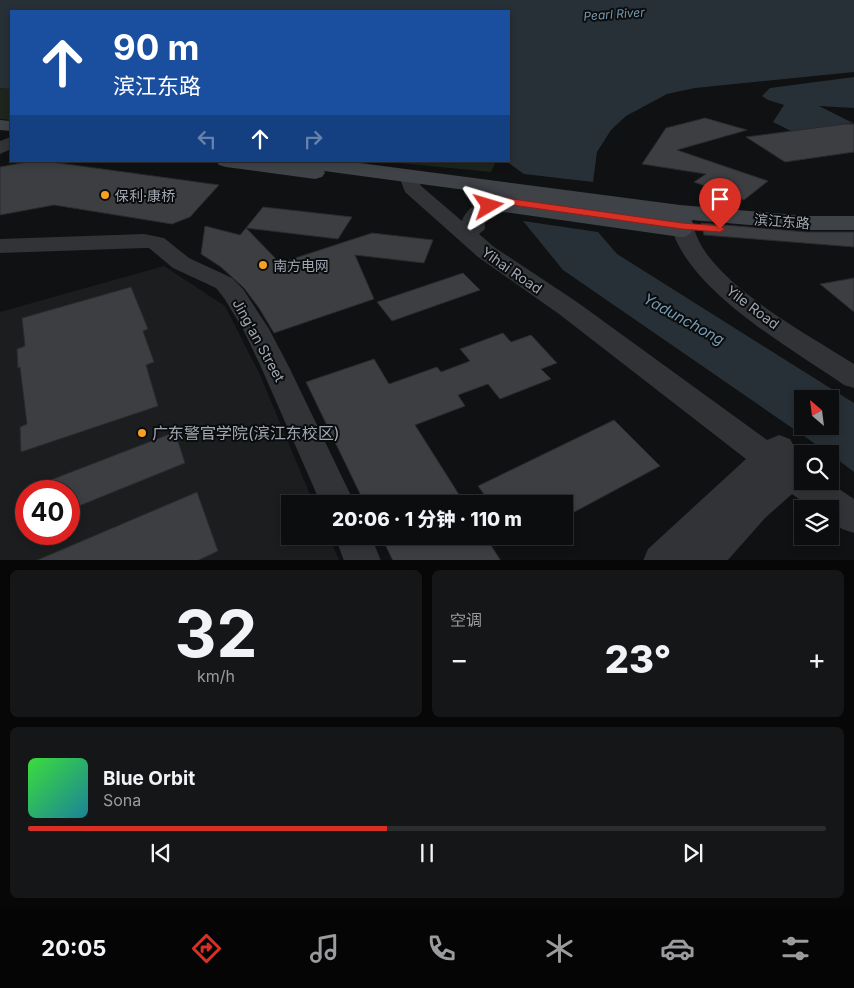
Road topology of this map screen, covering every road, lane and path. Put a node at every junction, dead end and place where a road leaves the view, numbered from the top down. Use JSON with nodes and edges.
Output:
{"nodes":[{"id":1,"x":233,"y":162,"type":"edge"},
{"id":2,"x":302,"y":162,"type":"edge"},
{"id":3,"x":418,"y":186,"type":"junction"},
{"id":4,"x":506,"y":196,"type":"junction"},
{"id":5,"x":681,"y":219,"type":"junction"},
{"id":6,"x":854,"y":223,"type":"edge"},
{"id":7,"x":474,"y":230,"type":"junction"},
{"id":8,"x":854,"y":235,"type":"edge"},
{"id":9,"x":0,"y":246,"type":"edge"},
{"id":10,"x":854,"y":378,"type":"edge"},
{"id":11,"x":780,"y":460,"type":"junction"},
{"id":12,"x":334,"y":495,"type":"edge"},
{"id":13,"x":854,"y":518,"type":"edge"},
{"id":14,"x":357,"y":545,"type":"edge"},
{"id":15,"x":363,"y":560,"type":"edge"},
{"id":16,"x":661,"y":560,"type":"edge"},
{"id":17,"x":703,"y":560,"type":"edge"}],
"edges":[{"from":1,"to":3,"type":"main road"},
{"from":2,"to":3,"type":"main road"},
{"from":3,"to":4,"type":"main road"},
{"from":3,"to":4,"type":"main road"},
{"from":3,"to":7,"type":"street","name":"Yihai Road"},
{"from":3,"to":11,"type":"street","name":"Yihai Road"},
{"from":4,"to":5,"type":"main road","bridge":true},
{"from":4,"to":7,"type":"street"},
{"from":5,"to":6,"type":"main road","name":"滨江东路"},
{"from":5,"to":8,"type":"main road","name":"滨江东路"},
{"from":5,"to":10,"type":"street","name":"Yile Road"},
{"from":7,"to":11,"type":"street","name":"Yihai Road"},
{"from":9,"to":12,"type":"street","name":"Jing'an Street"},
{"from":11,"to":13,"type":"street","name":"Yihai Road"},
{"from":11,"to":16,"type":"street"},
{"from":11,"to":17,"type":"street"},
{"from":14,"to":15,"type":"street"}]}
